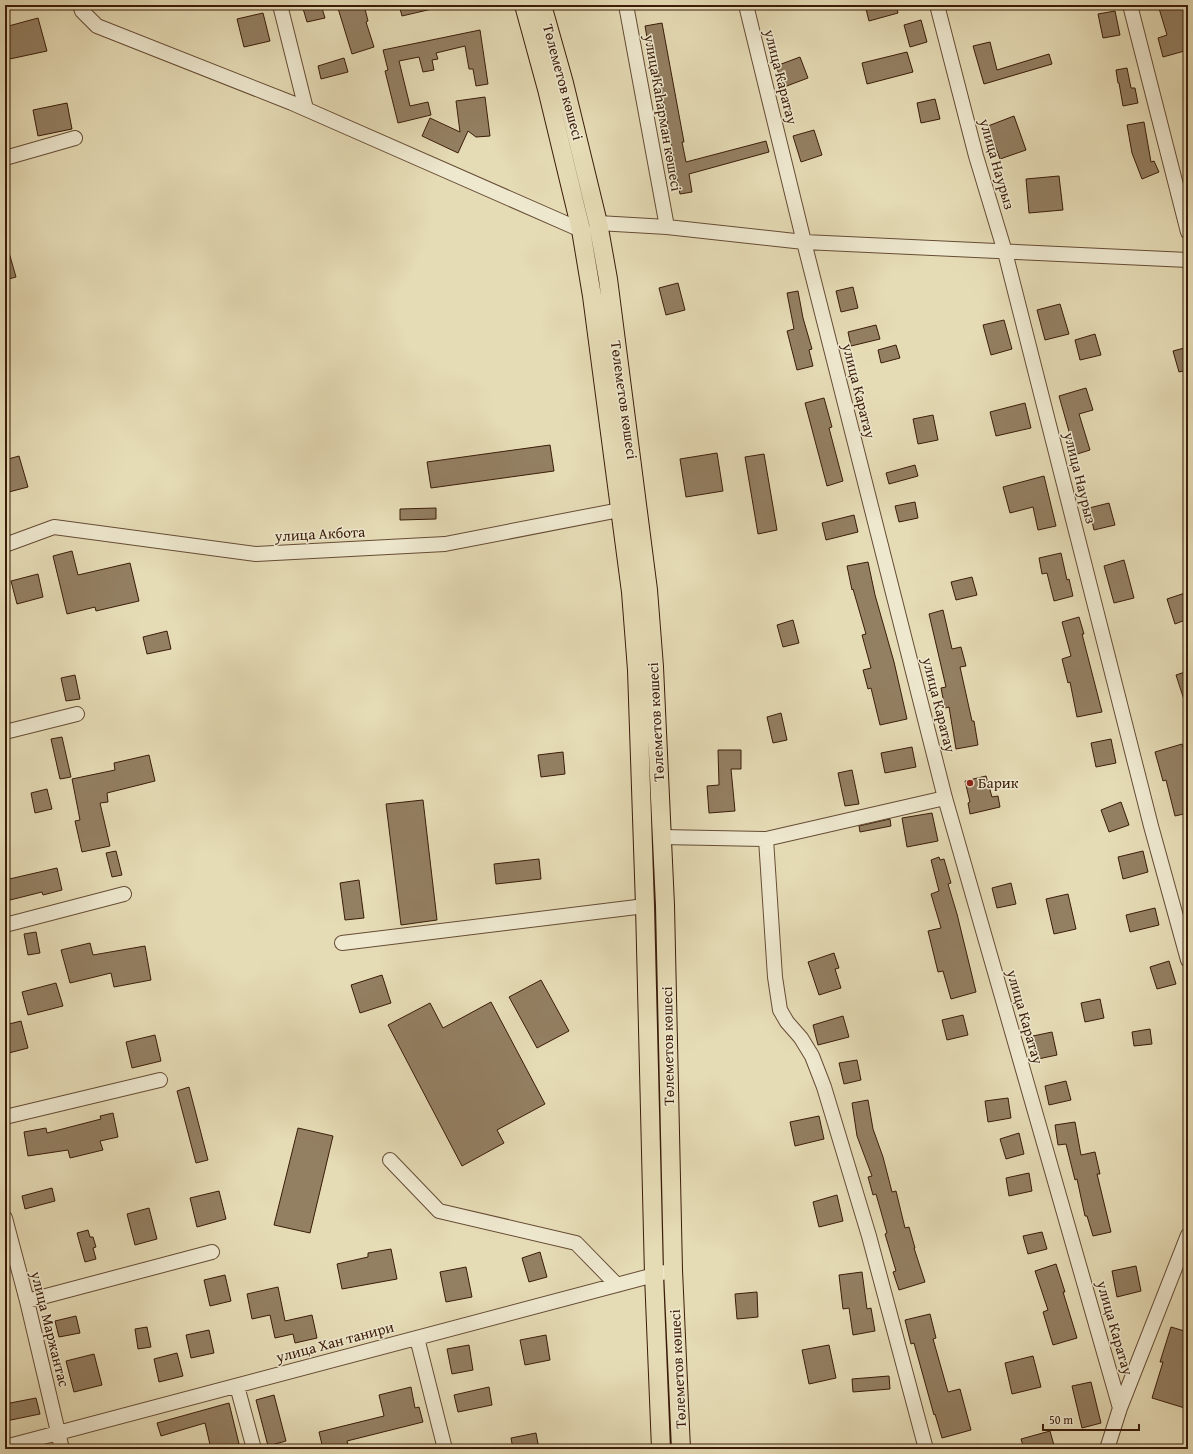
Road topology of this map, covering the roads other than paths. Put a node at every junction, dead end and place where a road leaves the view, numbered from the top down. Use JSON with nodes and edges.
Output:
{"nodes":[{"id":1,"x":280,"y":5,"type":"edge"},
{"id":2,"x":524,"y":5,"type":"edge"},
{"id":3,"x":542,"y":5,"type":"edge"},
{"id":4,"x":626,"y":5,"type":"edge"},
{"id":5,"x":746,"y":5,"type":"edge"},
{"id":6,"x":937,"y":5,"type":"edge"},
{"id":7,"x":1130,"y":5,"type":"edge"},
{"id":8,"x":81,"y":8,"type":"edge"},
{"id":9,"x":306,"y":109,"type":"junction"},
{"id":10,"x":75,"y":138,"type":"dead end"},
{"id":11,"x":5,"y":158,"type":"edge"},
{"id":12,"x":598,"y":223,"type":"junction"},
{"id":13,"x":667,"y":227,"type":"junction"},
{"id":14,"x":581,"y":230,"type":"junction"},
{"id":15,"x":1188,"y":232,"type":"edge"},
{"id":16,"x":804,"y":242,"type":"junction"},
{"id":17,"x":1005,"y":252,"type":"junction"},
{"id":18,"x":1188,"y":260,"type":"edge"},
{"id":19,"x":638,"y":506,"type":"junction"},
{"id":20,"x":620,"y":510,"type":"junction"},
{"id":21,"x":5,"y":545,"type":"edge"},
{"id":22,"x":77,"y":714,"type":"dead end"},
{"id":23,"x":5,"y":732,"type":"edge"},
{"id":24,"x":945,"y":798,"type":"junction"},
{"id":25,"x":662,"y":837,"type":"junction"},
{"id":26,"x":766,"y":839,"type":"junction"},
{"id":27,"x":124,"y":894,"type":"dead end"},
{"id":28,"x":645,"y":906,"type":"junction"},
{"id":29,"x":5,"y":925,"type":"edge"},
{"id":30,"x":342,"y":944,"type":"dead end"},
{"id":31,"x":1188,"y":960,"type":"edge"},
{"id":32,"x":160,"y":1080,"type":"dead end"},
{"id":33,"x":5,"y":1117,"type":"edge"},
{"id":34,"x":390,"y":1160,"type":"dead end"},
{"id":35,"x":5,"y":1218,"type":"edge"},
{"id":36,"x":1188,"y":1235,"type":"edge"},
{"id":37,"x":212,"y":1252,"type":"dead end"},
{"id":38,"x":673,"y":1270,"type":"junction"},
{"id":39,"x":654,"y":1275,"type":"junction"},
{"id":40,"x":617,"y":1285,"type":"junction"},
{"id":41,"x":27,"y":1301,"type":"junction"},
{"id":42,"x":417,"y":1338,"type":"junction"},
{"id":43,"x":237,"y":1386,"type":"junction"},
{"id":44,"x":1120,"y":1408,"type":"junction"},
{"id":45,"x":58,"y":1433,"type":"junction"},
{"id":46,"x":5,"y":1447,"type":"edge"},
{"id":47,"x":62,"y":1449,"type":"edge"},
{"id":48,"x":254,"y":1449,"type":"edge"},
{"id":49,"x":445,"y":1449,"type":"edge"},
{"id":50,"x":661,"y":1449,"type":"edge"},
{"id":51,"x":681,"y":1449,"type":"edge"},
{"id":52,"x":926,"y":1449,"type":"edge"},
{"id":53,"x":1107,"y":1449,"type":"edge"}],
"edges":[{"from":1,"to":9,"type":"street"},
{"from":2,"to":14,"type":"main road","name":"Төлеметов көшесі"},
{"from":3,"to":12,"type":"main road","name":"Төлеметов көшесі"},
{"from":4,"to":13,"type":"street","name":"улица Каһарман көшесі"},
{"from":5,"to":16,"type":"street","name":"улица Каратау"},
{"from":6,"to":17,"type":"street","name":"улица Наурыз"},
{"from":7,"to":15,"type":"street"},
{"from":8,"to":9,"type":"street"},
{"from":9,"to":14,"type":"street"},
{"from":10,"to":11,"type":"street"},
{"from":12,"to":13,"type":"street"},
{"from":12,"to":19,"type":"main road","name":"Төлеметов көшесі"},
{"from":13,"to":16,"type":"street"},
{"from":14,"to":20,"type":"main road","name":"Төлеметов көшесі"},
{"from":16,"to":17,"type":"street"},
{"from":16,"to":24,"type":"street","name":"улица Каратау"},
{"from":17,"to":18,"type":"street"},
{"from":17,"to":31,"type":"street","name":"улица Наурыз"},
{"from":19,"to":20,"type":"street","name":"улица Акбота"},
{"from":19,"to":25,"type":"main road","name":"Төлеметов көшесі"},
{"from":20,"to":21,"type":"street","name":"улица Акбота"},
{"from":20,"to":28,"type":"main road","name":"Төлеметов көшесі"},
{"from":22,"to":23,"type":"street"},
{"from":24,"to":26,"type":"street"},
{"from":24,"to":44,"type":"street","name":"улица Каратау"},
{"from":25,"to":26,"type":"street"},
{"from":25,"to":38,"type":"main road","name":"Төлеметов көшесі"},
{"from":26,"to":52,"type":"street"},
{"from":27,"to":29,"type":"street"},
{"from":28,"to":30,"type":"street"},
{"from":28,"to":39,"type":"main road","name":"Төлеметов көшесі"},
{"from":32,"to":33,"type":"street"},
{"from":34,"to":40,"type":"street"},
{"from":35,"to":41,"type":"street","name":"улица Маржантас"},
{"from":36,"to":44,"type":"street"},
{"from":37,"to":41,"type":"street"},
{"from":38,"to":39,"type":"street","name":"улица Хан танири"},
{"from":38,"to":51,"type":"main road","name":"Төлеметов көшесі"},
{"from":39,"to":40,"type":"street","name":"улица Хан танири"},
{"from":39,"to":50,"type":"main road","name":"Төлеметов көшесі"},
{"from":40,"to":42,"type":"street","name":"улица Хан танири"},
{"from":41,"to":45,"type":"street","name":"улица Маржантас"},
{"from":42,"to":43,"type":"street","name":"улица Хан танири"},
{"from":42,"to":49,"type":"street"},
{"from":43,"to":45,"type":"street","name":"улица Хан танири"},
{"from":43,"to":48,"type":"street"},
{"from":44,"to":53,"type":"street"},
{"from":45,"to":46,"type":"street","name":"улица Хан танири"},
{"from":45,"to":47,"type":"street","name":"улица Маржантас"}]}
